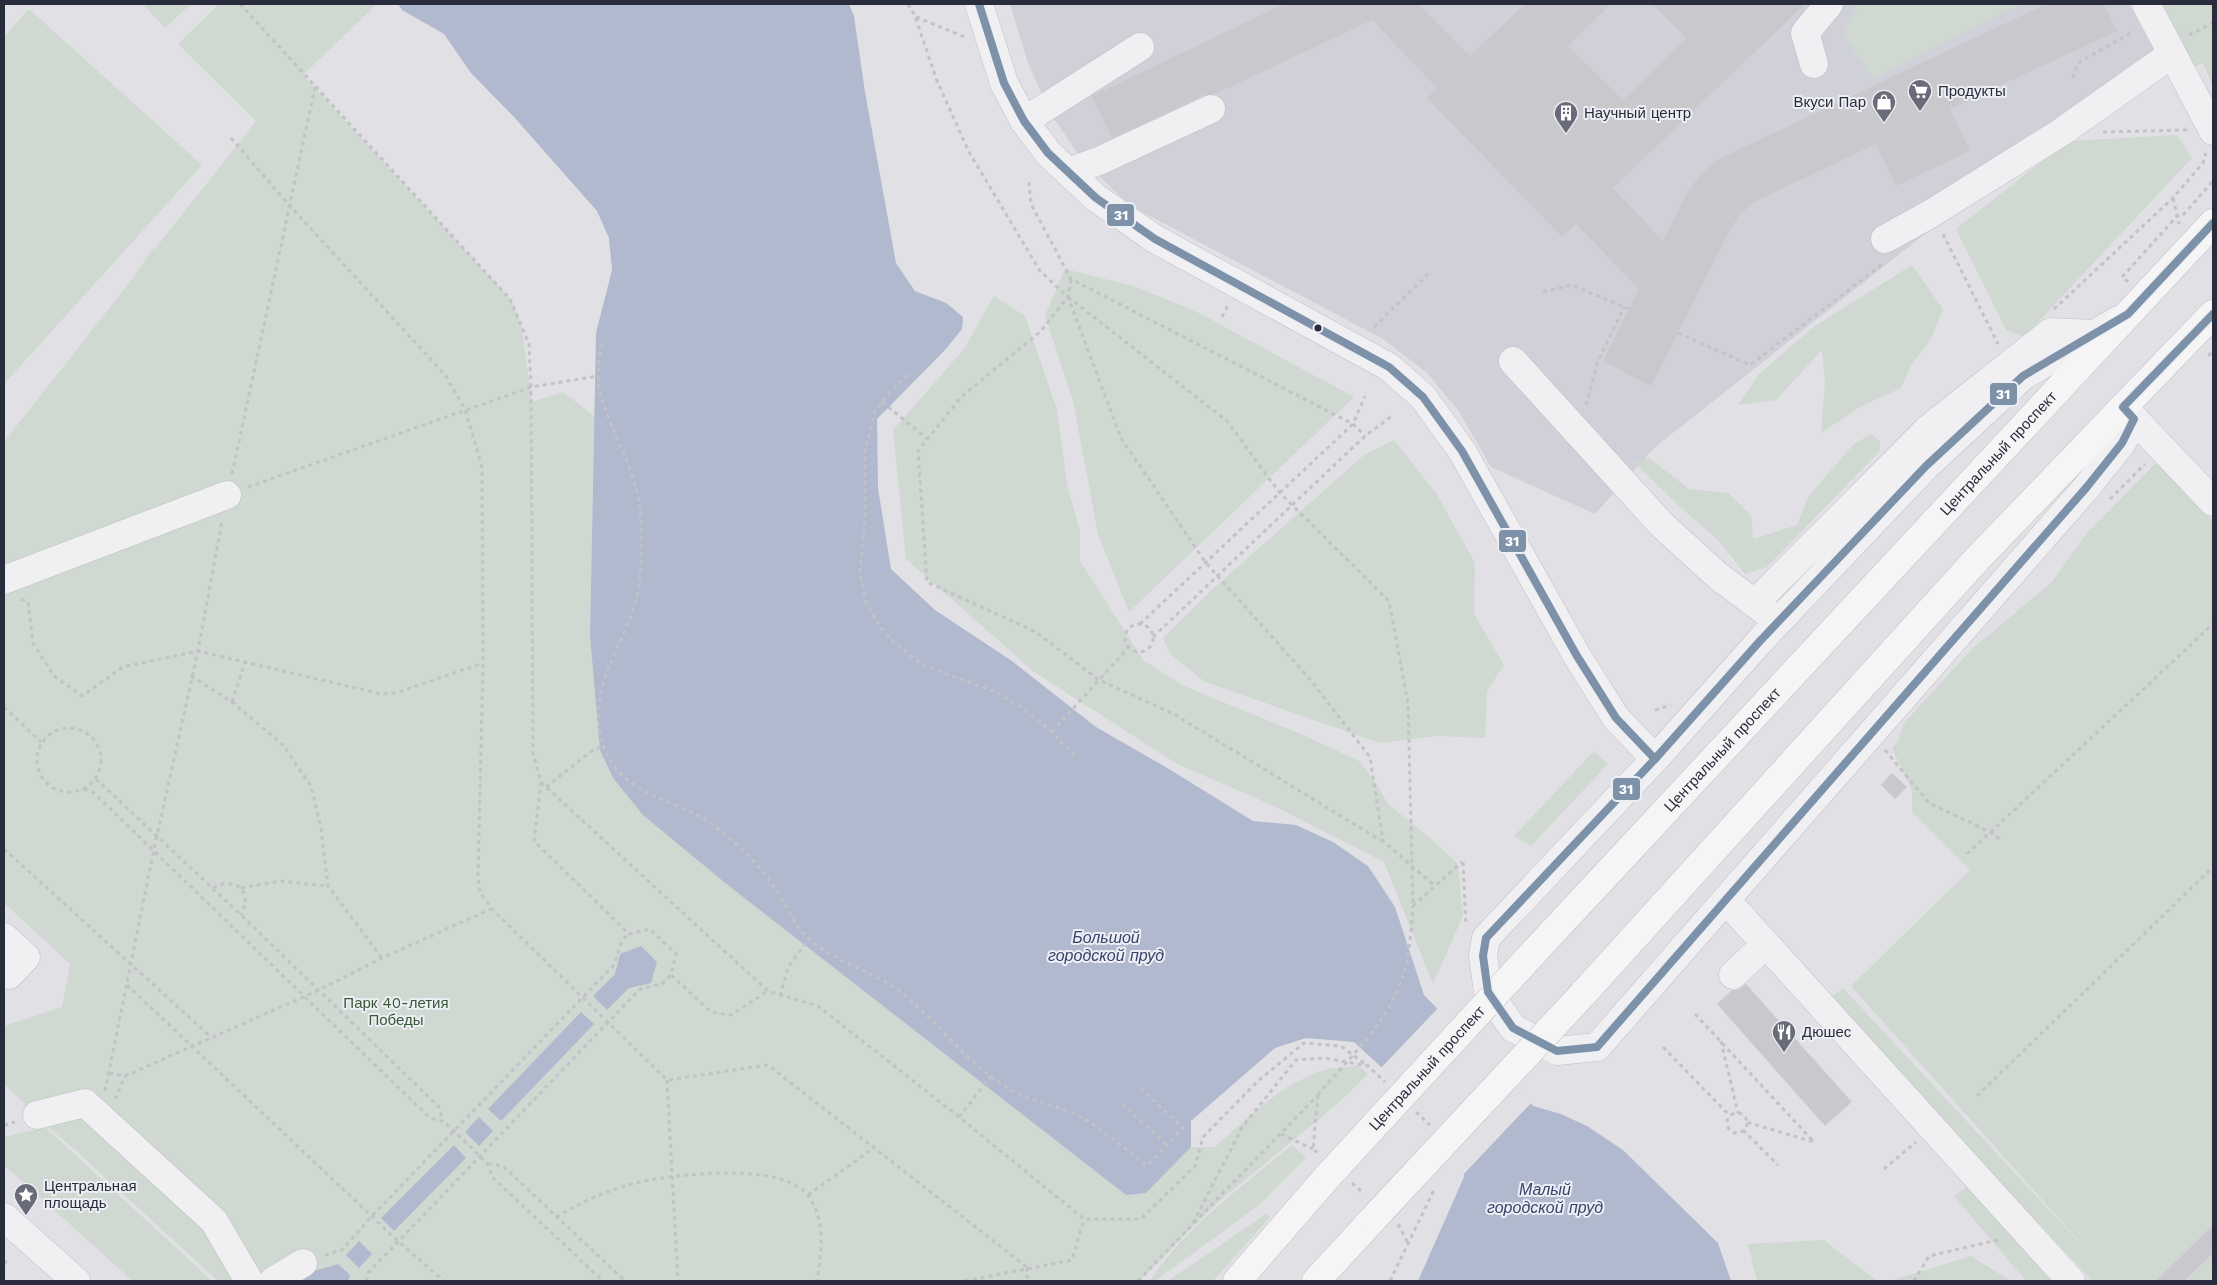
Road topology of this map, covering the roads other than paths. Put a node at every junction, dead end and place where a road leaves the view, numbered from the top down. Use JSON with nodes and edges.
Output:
{"nodes":[{"id":1,"x":979,"y":4,"type":"edge"},
{"id":2,"x":1829,"y":4,"type":"edge"},
{"id":3,"x":2150,"y":12,"type":"edge"},
{"id":4,"x":1140,"y":47,"type":"dead end"},
{"id":5,"x":2172,"y":54,"type":"junction"},
{"id":6,"x":1814,"y":64,"type":"dead end"},
{"id":7,"x":1210,"y":109,"type":"dead end"},
{"id":8,"x":1024,"y":121,"type":"junction"},
{"id":9,"x":2213,"y":131,"type":"edge"},
{"id":10,"x":1068,"y":172,"type":"junction"},
{"id":11,"x":2213,"y":223,"type":"edge"},
{"id":12,"x":1888,"y":248,"type":"road end"},
{"id":13,"x":2128,"y":314,"type":"junction"},
{"id":14,"x":2213,"y":314,"type":"edge"},
{"id":15,"x":2095,"y":334,"type":"junction"},
{"id":16,"x":1513,"y":360,"type":"dead end"},
{"id":17,"x":2128,"y":413,"type":"junction"},
{"id":18,"x":227,"y":495,"type":"road end"},
{"id":19,"x":2213,"y":502,"type":"edge"},
{"id":20,"x":10,"y":588,"type":"edge"},
{"id":21,"x":1755,"y":603,"type":"junction"},
{"id":22,"x":1778,"y":622,"type":"junction"},
{"id":23,"x":1655,"y":759,"type":"junction"},
{"id":24,"x":1726,"y":900,"type":"junction"},
{"id":25,"x":4,"y":936,"type":"edge"},
{"id":26,"x":1766,"y":944,"type":"junction"},
{"id":27,"x":4,"y":970,"type":"edge"},
{"id":28,"x":1733,"y":975,"type":"dead end"},
{"id":29,"x":37,"y":1115,"type":"dead end"},
{"id":30,"x":4,"y":1217,"type":"edge"},
{"id":31,"x":304,"y":1263,"type":"road end"},
{"id":32,"x":76,"y":1281,"type":"edge"},
{"id":33,"x":249,"y":1281,"type":"edge"},
{"id":34,"x":274,"y":1281,"type":"edge"},
{"id":35,"x":1238,"y":1281,"type":"edge"},
{"id":36,"x":1316,"y":1281,"type":"edge"},
{"id":37,"x":2071,"y":1281,"type":"edge"}],
"edges":[{"from":1,"to":8,"type":"street"},
{"from":2,"to":6,"type":"street"},
{"from":3,"to":5,"type":"street"},
{"from":4,"to":8,"type":"street"},
{"from":5,"to":9,"type":"street"},
{"from":5,"to":12,"type":"street"},
{"from":7,"to":10,"type":"street"},
{"from":8,"to":10,"type":"street"},
{"from":10,"to":23,"type":"street"},
{"from":11,"to":13,"type":"main road","name":"Центральный проспект"},
{"from":13,"to":15,"type":"street"},
{"from":13,"to":35,"type":"main road","name":"Центральный проспект","bridge":true},
{"from":14,"to":17,"type":"main road"},
{"from":15,"to":21,"type":"street"},
{"from":15,"to":22,"type":"street"},
{"from":16,"to":21,"type":"street"},
{"from":17,"to":19,"type":"street"},
{"from":17,"to":24,"type":"street"},
{"from":17,"to":36,"type":"main road","bridge":true},
{"from":18,"to":20,"type":"street"},
{"from":21,"to":22,"type":"street"},
{"from":22,"to":23,"type":"street"},
{"from":23,"to":24,"type":"street"},
{"from":24,"to":26,"type":"street"},
{"from":25,"to":27,"type":"street"},
{"from":26,"to":28,"type":"street"},
{"from":26,"to":37,"type":"street"},
{"from":29,"to":33,"type":"street"},
{"from":30,"to":32,"type":"street"},
{"from":31,"to":34,"type":"street"}]}
